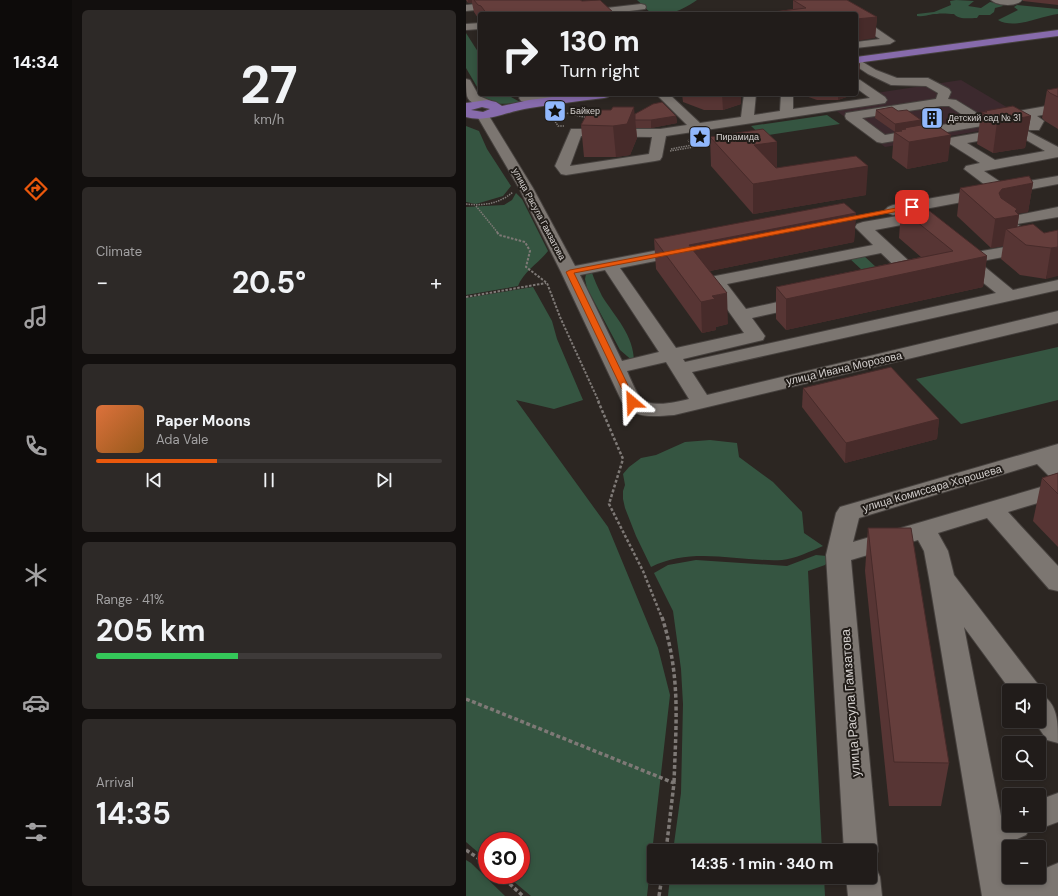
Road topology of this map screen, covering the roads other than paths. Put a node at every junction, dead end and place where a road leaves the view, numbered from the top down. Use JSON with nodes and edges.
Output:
{"nodes":[{"id":1,"x":546,"y":0,"type":"edge"},
{"id":2,"x":632,"y":0,"type":"edge"},
{"id":3,"x":996,"y":0,"type":"edge"},
{"id":4,"x":1016,"y":1,"type":"edge"},
{"id":5,"x":556,"y":7,"type":"edge"},
{"id":6,"x":466,"y":8,"type":"edge"},
{"id":7,"x":581,"y":11,"type":"edge"},
{"id":8,"x":645,"y":11,"type":"edge"},
{"id":9,"x":508,"y":12,"type":"edge"},
{"id":10,"x":478,"y":15,"type":"edge"},
{"id":11,"x":466,"y":16,"type":"edge"},
{"id":12,"x":858,"y":20,"type":"edge"},
{"id":13,"x":478,"y":26,"type":"edge"},
{"id":14,"x":466,"y":27,"type":"edge"},
{"id":15,"x":1058,"y":33,"type":"edge"},
{"id":16,"x":858,"y":45,"type":"edge"},
{"id":17,"x":858,"y":61,"type":"edge"},
{"id":18,"x":858,"y":62,"type":"edge"},
{"id":19,"x":466,"y":83,"type":"edge"},
{"id":20,"x":858,"y":84,"type":"edge"},
{"id":21,"x":548,"y":96,"type":"edge"},
{"id":22,"x":576,"y":96,"type":"edge"},
{"id":23,"x":664,"y":96,"type":"edge"},
{"id":24,"x":750,"y":96,"type":"edge"},
{"id":25,"x":786,"y":96,"type":"edge"},
{"id":26,"x":881,"y":100,"type":"junction"},
{"id":27,"x":527,"y":101,"type":"junction"},
{"id":28,"x":941,"y":102,"type":"junction"},
{"id":29,"x":1054,"y":103,"type":"edge"},
{"id":30,"x":477,"y":109,"type":"edge"},
{"id":31,"x":895,"y":109,"type":"junction"},
{"id":32,"x":684,"y":115,"type":"junction"},
{"id":33,"x":780,"y":115,"type":"junction"},
{"id":34,"x":747,"y":118,"type":"junction"},
{"id":35,"x":1034,"y":127,"type":"junction"},
{"id":36,"x":1018,"y":130,"type":"junction"},
{"id":37,"x":660,"y":133,"type":"junction"},
{"id":38,"x":699,"y":133,"type":"junction"},
{"id":39,"x":1058,"y":140,"type":"edge"},
{"id":40,"x":1058,"y":153,"type":"edge"},
{"id":41,"x":1058,"y":163,"type":"edge"},
{"id":42,"x":992,"y":165,"type":"junction"},
{"id":43,"x":1058,"y":172,"type":"edge"},
{"id":44,"x":1058,"y":180,"type":"edge"},
{"id":45,"x":994,"y":184,"type":"junction"},
{"id":46,"x":1058,"y":190,"type":"edge"},
{"id":47,"x":1058,"y":212,"type":"edge"},
{"id":48,"x":863,"y":227,"type":"junction"},
{"id":49,"x":949,"y":237,"type":"junction"},
{"id":50,"x":703,"y":246,"type":"edge"},
{"id":51,"x":1036,"y":246,"type":"junction"},
{"id":52,"x":1058,"y":246,"type":"edge"},
{"id":53,"x":884,"y":248,"type":"junction"},
{"id":54,"x":982,"y":256,"type":"junction"},
{"id":55,"x":609,"y":264,"type":"junction"},
{"id":56,"x":570,"y":272,"type":"junction"},
{"id":57,"x":893,"y":282,"type":"edge"},
{"id":58,"x":1058,"y":285,"type":"edge"},
{"id":59,"x":1017,"y":294,"type":"junction"},
{"id":60,"x":825,"y":297,"type":"edge"},
{"id":61,"x":741,"y":314,"type":"junction"},
{"id":62,"x":1058,"y":317,"type":"edge"},
{"id":63,"x":675,"y":362,"type":"junction"},
{"id":64,"x":616,"y":368,"type":"junction"},
{"id":65,"x":632,"y":402,"type":"joint"},
{"id":66,"x":701,"y":402,"type":"junction"},
{"id":67,"x":1050,"y":453,"type":"edge"},
{"id":68,"x":1058,"y":472,"type":"edge"},
{"id":69,"x":1058,"y":489,"type":"edge"},
{"id":70,"x":992,"y":509,"type":"junction"},
{"id":71,"x":924,"y":529,"type":"junction"},
{"id":72,"x":838,"y":555,"type":"junction"},
{"id":73,"x":942,"y":578,"type":"junction"},
{"id":74,"x":1058,"y":582,"type":"edge"},
{"id":75,"x":1022,"y":684,"type":"edge"},
{"id":76,"x":1046,"y":716,"type":"edge"},
{"id":77,"x":1058,"y":732,"type":"edge"},
{"id":78,"x":1058,"y":807,"type":"edge"},
{"id":79,"x":1046,"y":812,"type":"edge"},
{"id":80,"x":1002,"y":831,"type":"edge"},
{"id":81,"x":860,"y":844,"type":"edge"},
{"id":82,"x":1058,"y":879,"type":"edge"},
{"id":83,"x":863,"y":884,"type":"edge"},
{"id":84,"x":864,"y":896,"type":"edge"},
{"id":85,"x":998,"y":896,"type":"edge"},
{"id":86,"x":1020,"y":896,"type":"edge"}],
"edges":[{"from":1,"to":6,"type":"street"},
{"from":2,"to":8,"type":"street"},
{"from":3,"to":4,"type":"street"},
{"from":5,"to":9,"type":"street"},
{"from":7,"to":8,"type":"street"},
{"from":10,"to":11,"type":"street"},
{"from":12,"to":16,"type":"street"},
{"from":13,"to":14,"type":"street"},
{"from":15,"to":17,"type":"main road"},
{"from":18,"to":28,"type":"street"},
{"from":19,"to":30,"type":"street","name":"улица Расула Гамзатова"},
{"from":20,"to":26,"type":"street"},
{"from":21,"to":27,"type":"street"},
{"from":22,"to":27,"type":"main road"},
{"from":23,"to":32,"type":"street"},
{"from":24,"to":34,"type":"street"},
{"from":25,"to":33,"type":"street"},
{"from":26,"to":31,"type":"street"},
{"from":26,"to":33,"type":"street"},
{"from":27,"to":30,"type":"main road"},
{"from":28,"to":31,"type":"street"},
{"from":28,"to":31,"type":"street"},
{"from":29,"to":35,"type":"street"},
{"from":30,"to":56,"type":"street","name":"улица Расула Гамзатова"},
{"from":32,"to":34,"type":"street"},
{"from":32,"to":38,"type":"street"},
{"from":33,"to":34,"type":"street"},
{"from":34,"to":38,"type":"street"},
{"from":35,"to":36,"type":"street"},
{"from":35,"to":39,"type":"street"},
{"from":36,"to":40,"type":"street"},
{"from":36,"to":42,"type":"street"},
{"from":37,"to":37,"type":"street"},
{"from":37,"to":38,"type":"street"},
{"from":40,"to":42,"type":"street"},
{"from":41,"to":45,"type":"street"},
{"from":42,"to":45,"type":"street"},
{"from":43,"to":45,"type":"street"},
{"from":44,"to":45,"type":"street"},
{"from":45,"to":48,"type":"street"},
{"from":46,"to":49,"type":"street"},
{"from":47,"to":51,"type":"street"},
{"from":48,"to":49,"type":"street"},
{"from":48,"to":53,"type":"street"},
{"from":49,"to":54,"type":"street"},
{"from":49,"to":59,"type":"street"},
{"from":50,"to":55,"type":"street"},
{"from":51,"to":52,"type":"street"},
{"from":51,"to":54,"type":"street"},
{"from":53,"to":57,"type":"street"},
{"from":53,"to":61,"type":"street"},
{"from":54,"to":59,"type":"street"},
{"from":55,"to":56,"type":"street"},
{"from":55,"to":63,"type":"street"},
{"from":56,"to":64,"type":"street","name":"улица Расула Гамзатова"},
{"from":58,"to":59,"type":"street"},
{"from":59,"to":63,"type":"street"},
{"from":60,"to":61,"type":"street"},
{"from":61,"to":63,"type":"street"},
{"from":62,"to":66,"type":"street","name":"улица Ивана Морозова"},
{"from":63,"to":64,"type":"street"},
{"from":63,"to":66,"type":"street"},
{"from":64,"to":65,"type":"street","name":"улица Расула Гамзатова"},
{"from":65,"to":66,"type":"street","name":"улица Ивана Морозова"},
{"from":67,"to":68,"type":"street"},
{"from":67,"to":72,"type":"street","name":"улица Комиссара Хорошева"},
{"from":69,"to":70,"type":"street"},
{"from":70,"to":71,"type":"street"},
{"from":70,"to":74,"type":"street"},
{"from":71,"to":72,"type":"street"},
{"from":71,"to":73,"type":"street"},
{"from":72,"to":81,"type":"street","name":"улица Расула Гамзатова"},
{"from":73,"to":75,"type":"street"},
{"from":73,"to":80,"type":"street"},
{"from":76,"to":77,"type":"street"},
{"from":78,"to":79,"type":"street"},
{"from":80,"to":85,"type":"street"},
{"from":82,"to":86,"type":"street"},
{"from":83,"to":84,"type":"street"}]}
